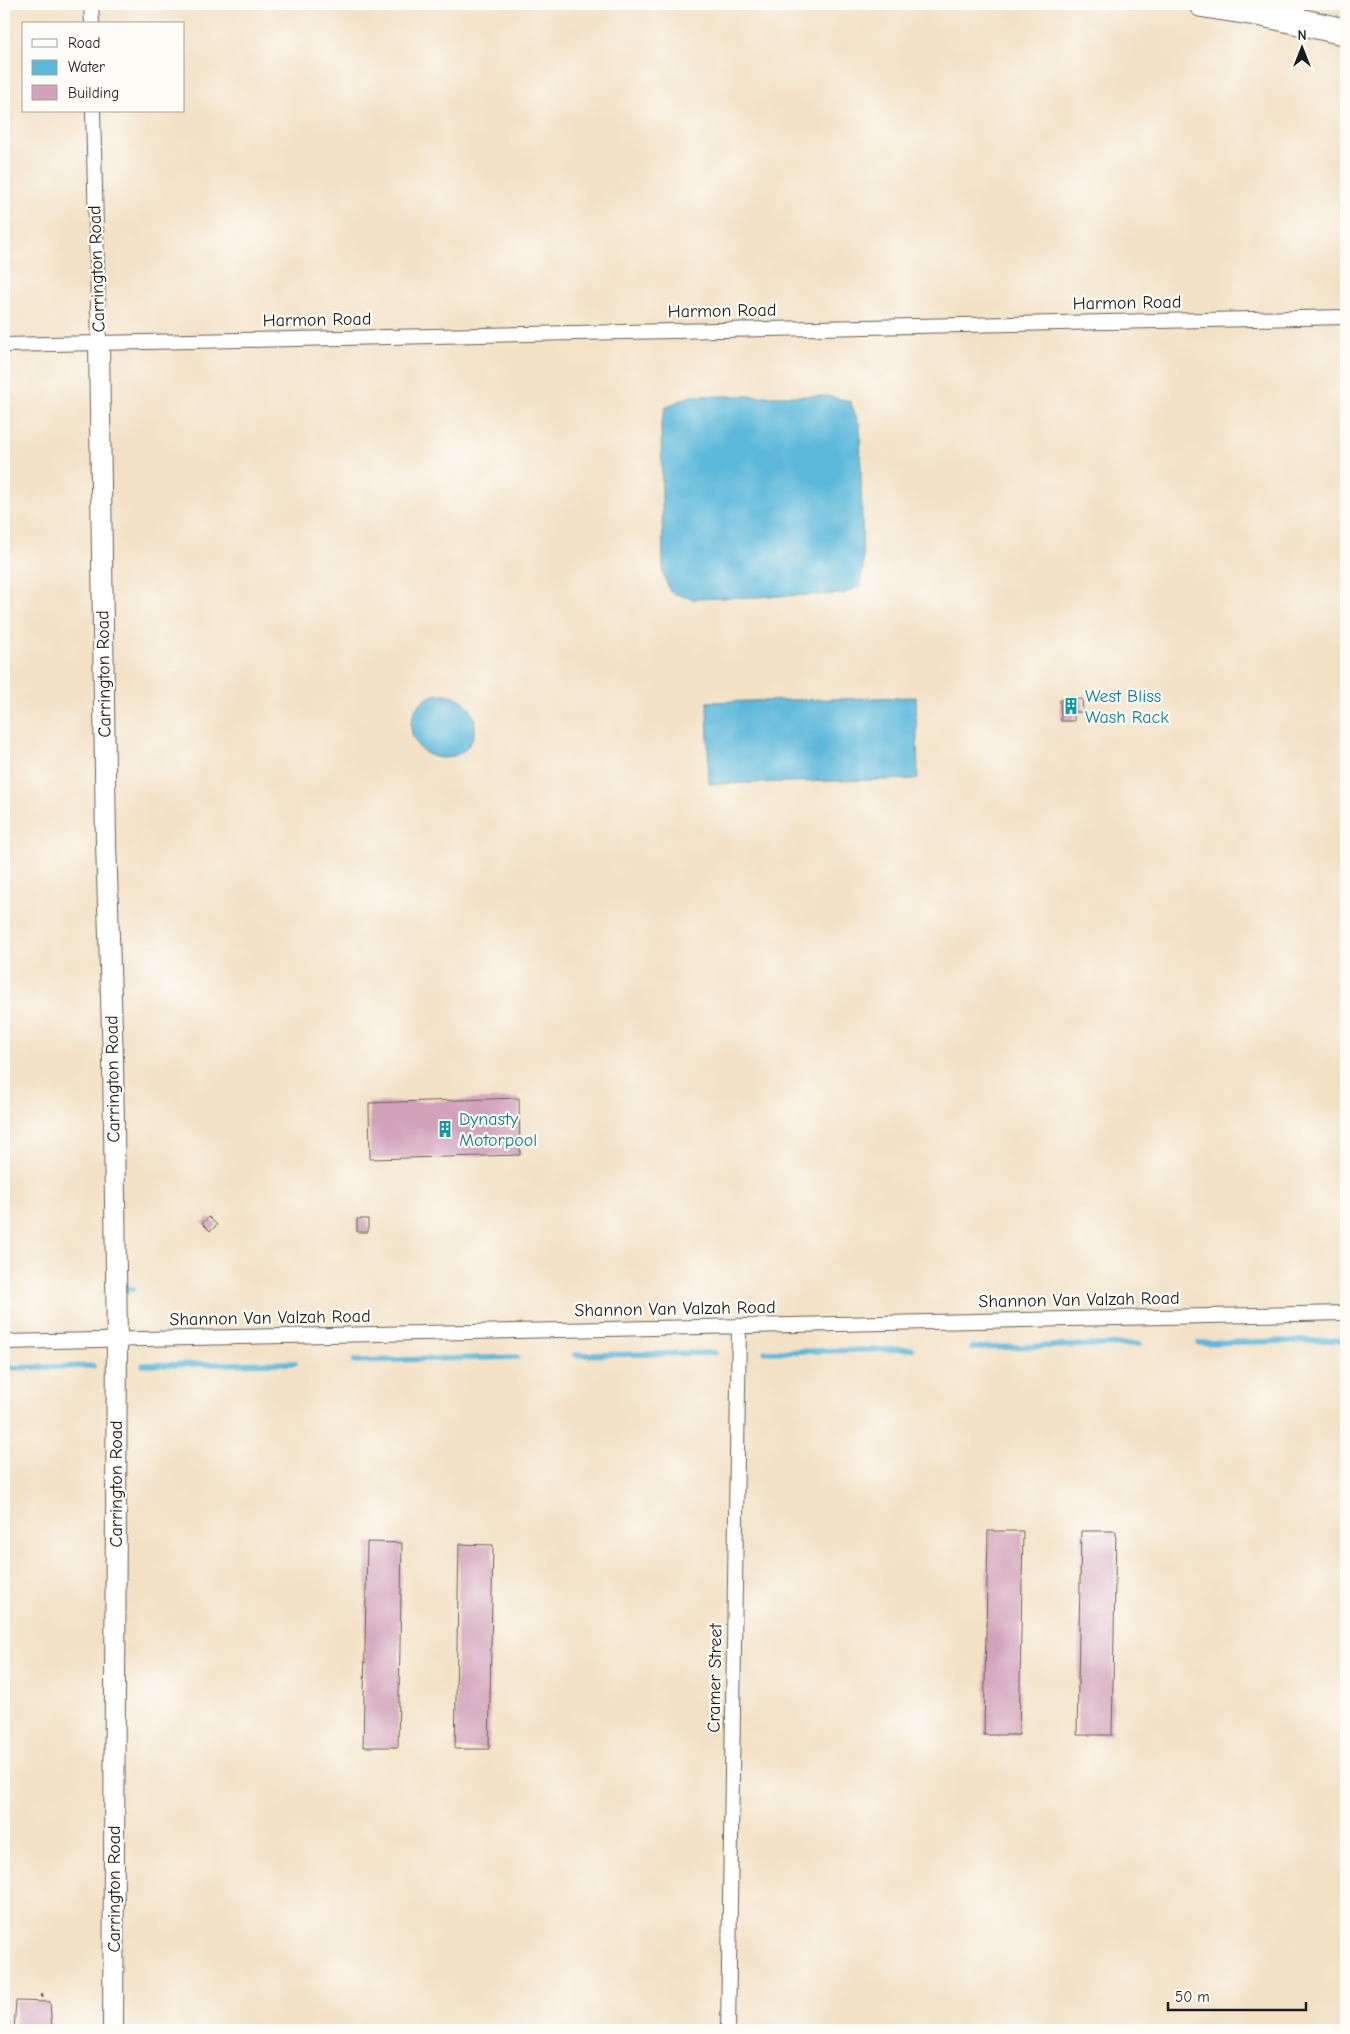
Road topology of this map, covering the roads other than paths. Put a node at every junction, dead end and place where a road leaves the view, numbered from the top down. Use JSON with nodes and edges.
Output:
{"nodes":[{"id":1,"x":92,"y":4,"type":"edge"},
{"id":2,"x":1202,"y":4,"type":"edge"},
{"id":3,"x":92,"y":22,"type":"edge"},
{"id":4,"x":1346,"y":32,"type":"edge"},
{"id":5,"x":93,"y":112,"type":"edge"},
{"id":6,"x":1346,"y":317,"type":"edge"},
{"id":7,"x":99,"y":343,"type":"junction"},
{"id":8,"x":4,"y":344,"type":"edge"},
{"id":9,"x":1346,"y":1313,"type":"edge"},
{"id":10,"x":739,"y":1326,"type":"junction"},
{"id":11,"x":117,"y":1340,"type":"junction"},
{"id":12,"x":4,"y":1342,"type":"edge"},
{"id":13,"x":113,"y":2030,"type":"edge"},
{"id":14,"x":728,"y":2030,"type":"edge"}],
"edges":[{"from":1,"to":3,"type":"street"},
{"from":2,"to":4,"type":"highway"},
{"from":5,"to":7,"type":"street","name":"Carrington Road"},
{"from":6,"to":7,"type":"street","name":"Harmon Road"},
{"from":7,"to":8,"type":"street","name":"Harmon Road"},
{"from":7,"to":11,"type":"street","name":"Carrington Road"},
{"from":9,"to":10,"type":"street","name":"Shannon Van Valzah Road"},
{"from":10,"to":11,"type":"street","name":"Shannon Van Valzah Road"},
{"from":10,"to":14,"type":"street","name":"Cramer Street"},
{"from":11,"to":12,"type":"street","name":"Shannon Van Valzah Road"},
{"from":11,"to":13,"type":"street","name":"Carrington Road"}]}
